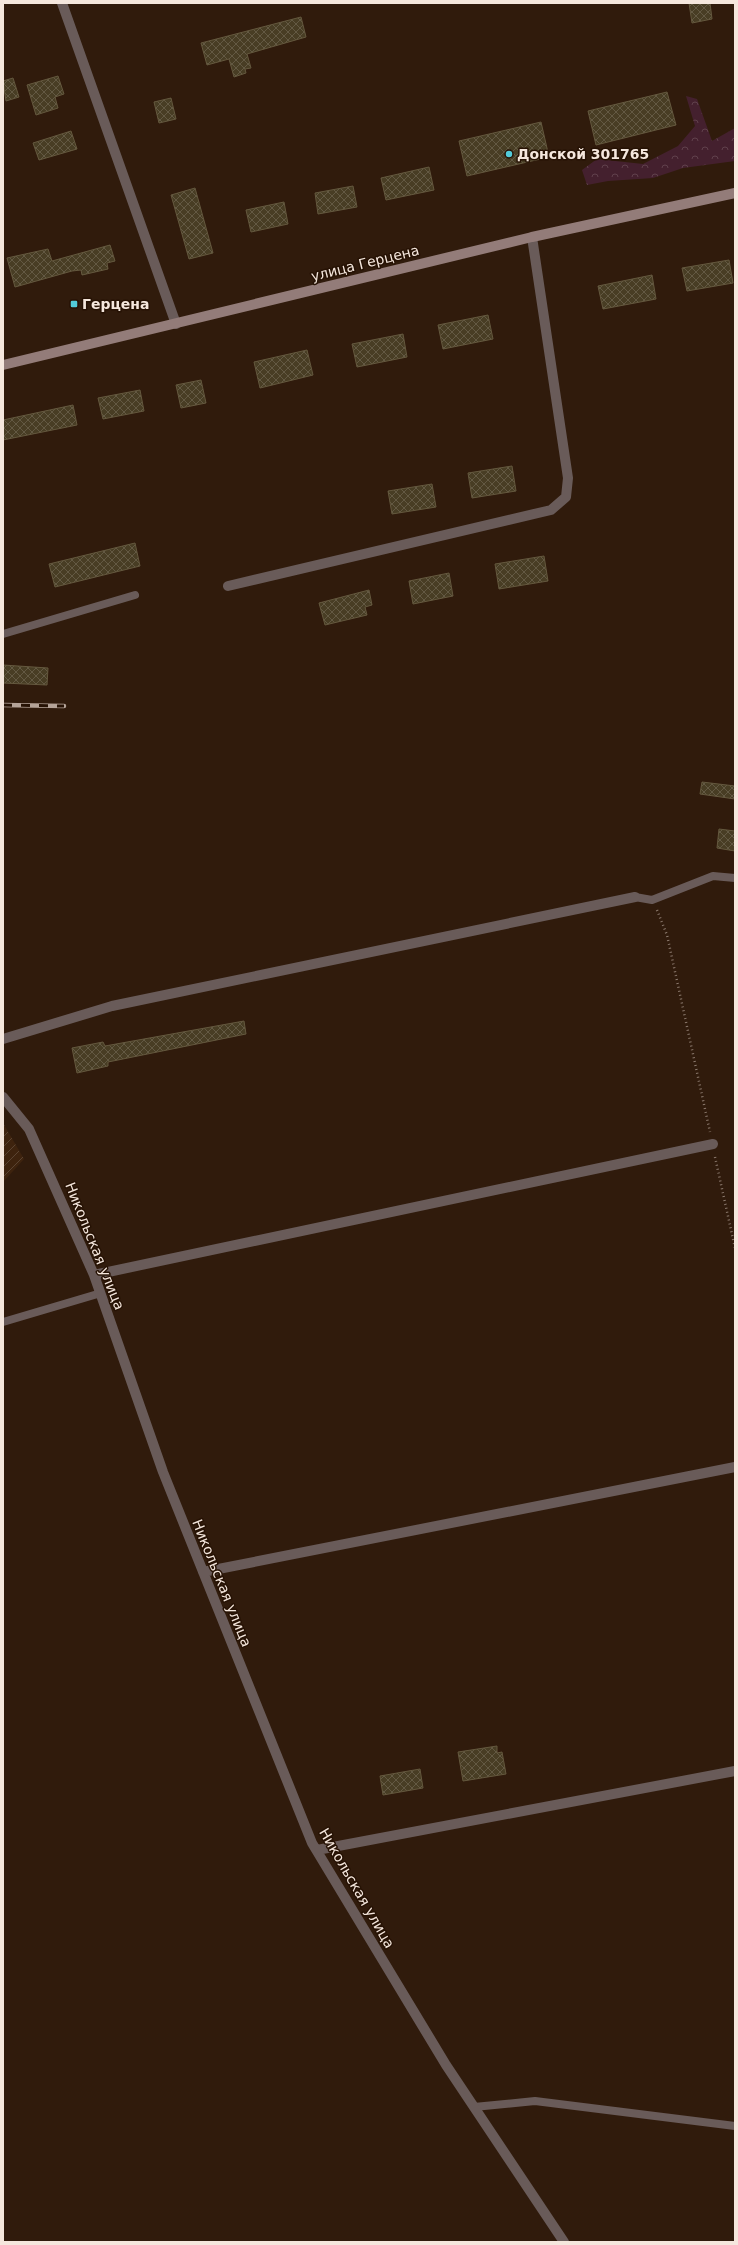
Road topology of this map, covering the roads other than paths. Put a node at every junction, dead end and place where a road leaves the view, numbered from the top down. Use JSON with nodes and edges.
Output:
{"nodes":[{"id":1,"x":62,"y":3,"type":"edge"},
{"id":2,"x":735,"y":193,"type":"edge"},
{"id":3,"x":532,"y":237,"type":"junction"},
{"id":4,"x":176,"y":324,"type":"junction"},
{"id":5,"x":3,"y":365,"type":"edge"},
{"id":6,"x":228,"y":586,"type":"dead end"},
{"id":7,"x":135,"y":595,"type":"dead end"},
{"id":8,"x":3,"y":634,"type":"edge"},
{"id":9,"x":735,"y":878,"type":"edge"},
{"id":10,"x":635,"y":897,"type":"joint"},
{"id":11,"x":3,"y":1039,"type":"edge"},
{"id":12,"x":3,"y":1097,"type":"edge"},
{"id":13,"x":713,"y":1144,"type":"road end"},
{"id":14,"x":94,"y":1274,"type":"junction"},
{"id":15,"x":101,"y":1293,"type":"junction"},
{"id":16,"x":3,"y":1322,"type":"edge"},
{"id":17,"x":735,"y":1467,"type":"edge"},
{"id":18,"x":203,"y":1572,"type":"junction"},
{"id":19,"x":735,"y":1771,"type":"edge"},
{"id":20,"x":317,"y":1850,"type":"junction"},
{"id":21,"x":474,"y":2107,"type":"junction"},
{"id":22,"x":735,"y":2126,"type":"edge"},
{"id":23,"x":564,"y":2242,"type":"edge"}],
"edges":[{"from":1,"to":4,"type":"street"},
{"from":2,"to":3,"type":"main road","name":"улица Герцена"},
{"from":3,"to":4,"type":"main road","name":"улица Герцена"},
{"from":3,"to":6,"type":"street"},
{"from":4,"to":5,"type":"main road","name":"улица Герцена"},
{"from":7,"to":8,"type":"lane"},
{"from":9,"to":10,"type":"lane"},
{"from":10,"to":11,"type":"street"},
{"from":12,"to":14,"type":"street","name":"Никольская улица"},
{"from":13,"to":14,"type":"street"},
{"from":14,"to":15,"type":"street","name":"Никольская улица"},
{"from":15,"to":16,"type":"lane"},
{"from":15,"to":18,"type":"street","name":"Никольская улица"},
{"from":17,"to":18,"type":"street"},
{"from":18,"to":20,"type":"street","name":"Никольская улица"},
{"from":19,"to":20,"type":"street"},
{"from":20,"to":21,"type":"street","name":"Никольская улица"},
{"from":21,"to":22,"type":"lane"},
{"from":21,"to":23,"type":"street","name":"Никольская улица"}]}
